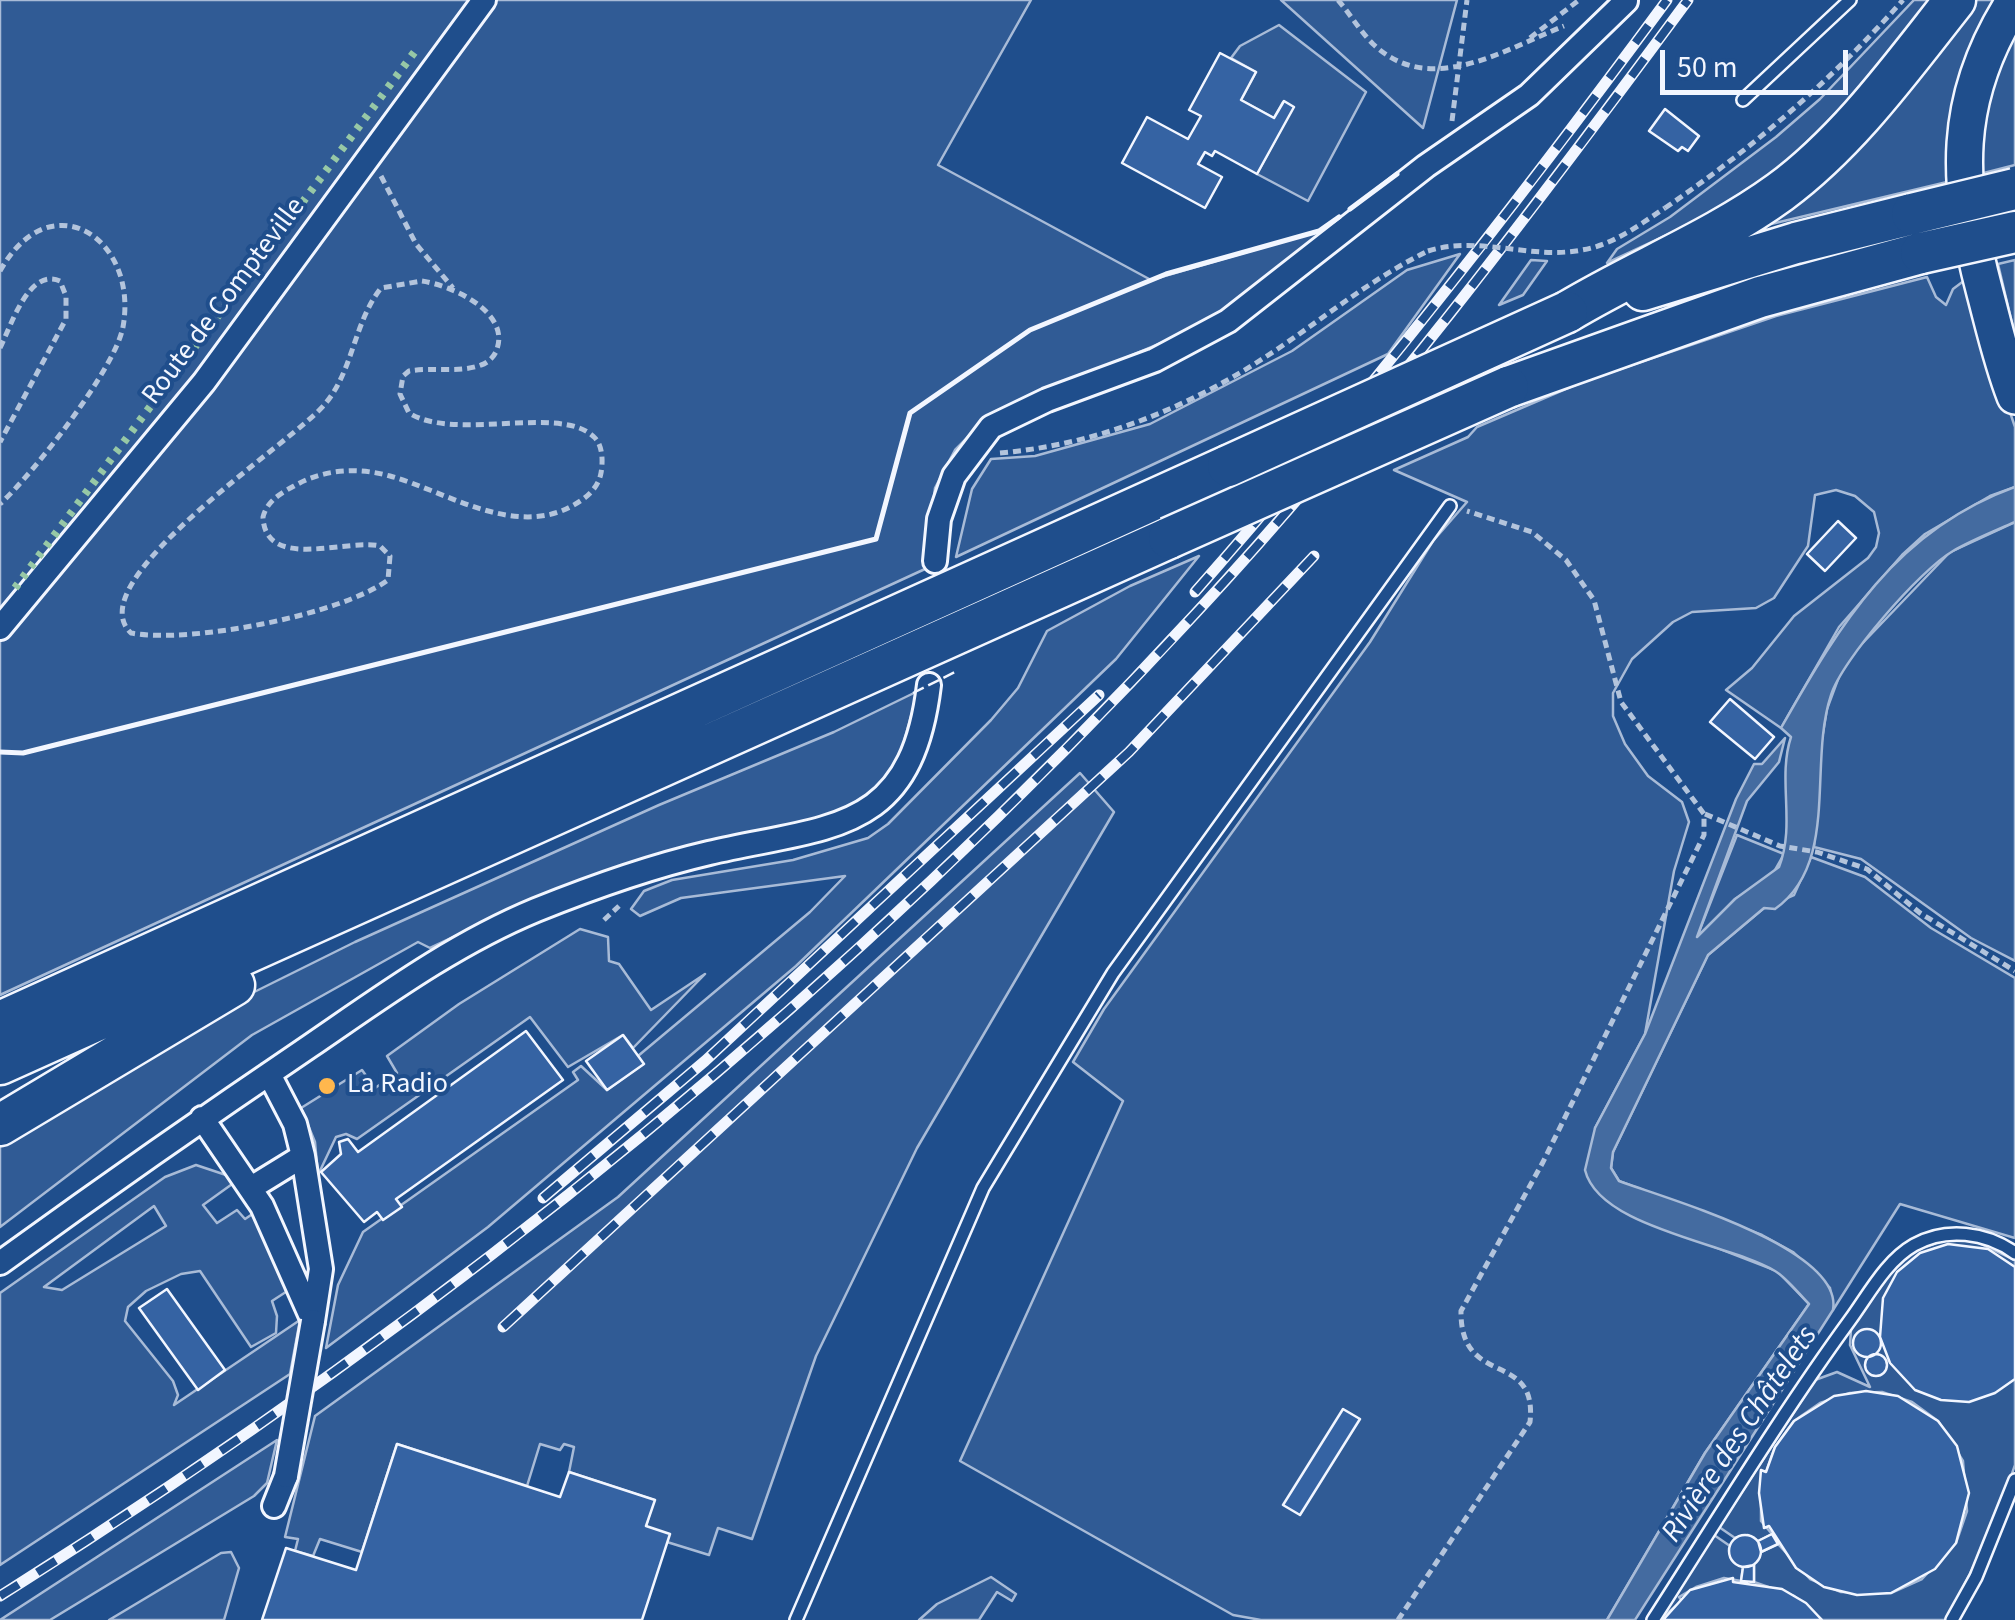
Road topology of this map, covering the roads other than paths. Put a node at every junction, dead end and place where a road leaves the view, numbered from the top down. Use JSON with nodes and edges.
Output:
{"nodes":[{"id":1,"x":484,"y":0,"type":"edge"},
{"id":2,"x":1850,"y":0,"type":"edge"},
{"id":3,"x":1955,"y":0,"type":"edge"},
{"id":4,"x":2015,"y":0,"type":"edge"},
{"id":5,"x":1626,"y":1,"type":"edge"},
{"id":6,"x":1743,"y":100,"type":"dead end"},
{"id":7,"x":2015,"y":189,"type":"edge"},
{"id":8,"x":2015,"y":232,"type":"edge"},
{"id":9,"x":1567,"y":312,"type":"junction"},
{"id":10,"x":2015,"y":396,"type":"edge"},
{"id":11,"x":1450,"y":506,"type":"road end"},
{"id":12,"x":935,"y":562,"type":"dead end"},
{"id":13,"x":0,"y":628,"type":"edge"},
{"id":14,"x":929,"y":685,"type":"dead end"},
{"id":15,"x":655,"y":769,"type":"junction"},
{"id":16,"x":0,"y":1022,"type":"edge"},
{"id":17,"x":0,"y":1064,"type":"edge"},
{"id":18,"x":268,"y":1074,"type":"junction"},
{"id":19,"x":202,"y":1118,"type":"junction"},
{"id":20,"x":0,"y":1125,"type":"edge"},
{"id":21,"x":302,"y":1156,"type":"junction"},
{"id":22,"x":251,"y":1188,"type":"junction"},
{"id":23,"x":2015,"y":1253,"type":"edge"},
{"id":24,"x":0,"y":1263,"type":"edge"},
{"id":25,"x":313,"y":1321,"type":"junction"},
{"id":26,"x":2015,"y":1480,"type":"edge"},
{"id":27,"x":274,"y":1506,"type":"dead end"},
{"id":28,"x":796,"y":1620,"type":"edge"},
{"id":29,"x":1654,"y":1620,"type":"edge"},
{"id":30,"x":1952,"y":1620,"type":"edge"}],
"edges":[{"from":1,"to":13,"type":"street","name":"Route de Compteville"},
{"from":2,"to":6,"type":"lane"},
{"from":3,"to":9,"type":"highway"},
{"from":4,"to":10,"type":"main road"},
{"from":5,"to":12,"type":"street"},
{"from":7,"to":9,"type":"highway","bridge":true},
{"from":8,"to":15,"type":"highway","bridge":true},
{"from":9,"to":16,"type":"highway","bridge":true},
{"from":11,"to":28,"type":"lane"},
{"from":14,"to":18,"type":"street"},
{"from":15,"to":17,"type":"highway"},
{"from":15,"to":20,"type":"highway"},
{"from":18,"to":19,"type":"street"},
{"from":18,"to":21,"type":"street"},
{"from":19,"to":22,"type":"street"},
{"from":19,"to":24,"type":"street"},
{"from":21,"to":22,"type":"street"},
{"from":21,"to":25,"type":"street"},
{"from":22,"to":25,"type":"street"},
{"from":23,"to":29,"type":"lane"},
{"from":25,"to":27,"type":"street","bridge":true},
{"from":26,"to":30,"type":"lane"}]}
